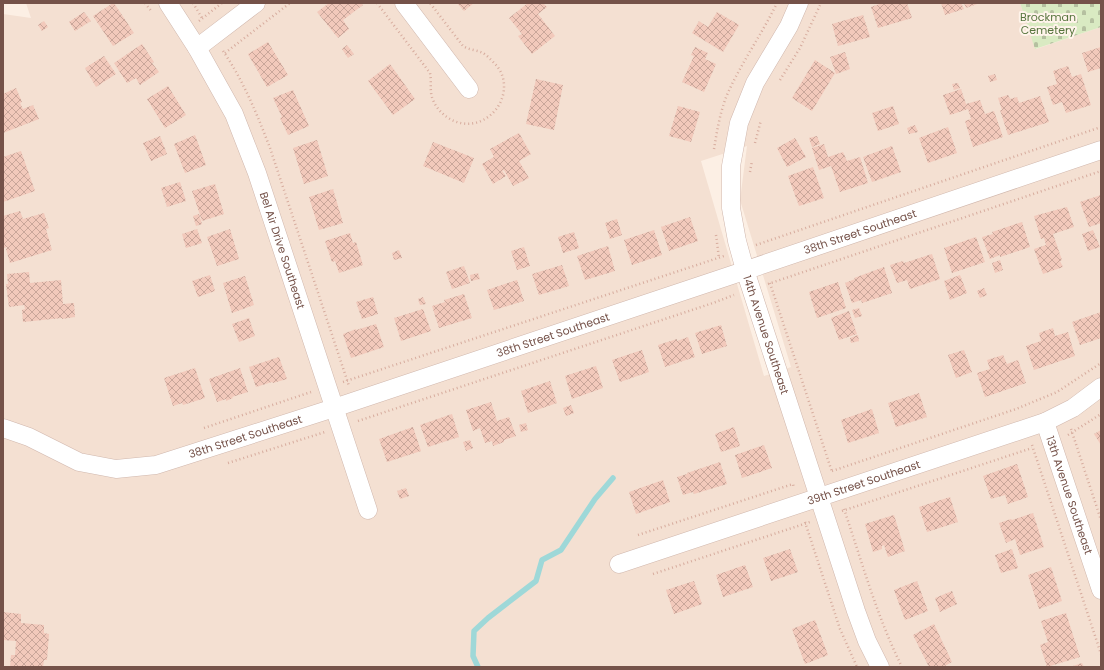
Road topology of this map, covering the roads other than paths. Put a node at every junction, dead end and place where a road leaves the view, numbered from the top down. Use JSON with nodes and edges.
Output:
{"nodes":[{"id":1,"x":168,"y":3,"type":"edge"},
{"id":2,"x":256,"y":3,"type":"edge"},
{"id":3,"x":404,"y":3,"type":"edge"},
{"id":4,"x":798,"y":3,"type":"edge"},
{"id":5,"x":197,"y":48,"type":"junction"},
{"id":6,"x":469,"y":89,"type":"dead end"},
{"id":7,"x":1101,"y":150,"type":"edge"},
{"id":8,"x":746,"y":270,"type":"junction"},
{"id":9,"x":1101,"y":387,"type":"edge"},
{"id":10,"x":334,"y":408,"type":"junction"},
{"id":11,"x":1045,"y":422,"type":"junction"},
{"id":12,"x":3,"y":428,"type":"edge"},
{"id":13,"x":819,"y":498,"type":"junction"},
{"id":14,"x":368,"y":510,"type":"dead end"},
{"id":15,"x":619,"y":564,"type":"dead end"},
{"id":16,"x":1101,"y":590,"type":"edge"},
{"id":17,"x":880,"y":667,"type":"edge"}],
"edges":[{"from":1,"to":5,"type":"street","name":"Bel Air Drive Southeast"},
{"from":2,"to":5,"type":"street"},
{"from":3,"to":6,"type":"street"},
{"from":4,"to":8,"type":"street","name":"14th Avenue Southeast"},
{"from":5,"to":10,"type":"street","name":"Bel Air Drive Southeast"},
{"from":7,"to":8,"type":"street","name":"38th Street Southeast"},
{"from":8,"to":10,"type":"street","name":"38th Street Southeast"},
{"from":8,"to":13,"type":"street","name":"14th Avenue Southeast"},
{"from":9,"to":11,"type":"street","name":"39th Street Southeast"},
{"from":10,"to":12,"type":"street","name":"38th Street Southeast"},
{"from":10,"to":14,"type":"street","name":"Bel Air Drive Southeast"},
{"from":11,"to":13,"type":"street","name":"39th Street Southeast"},
{"from":11,"to":16,"type":"street","name":"13th Avenue Southeast"},
{"from":13,"to":15,"type":"street","name":"39th Street Southeast"},
{"from":13,"to":17,"type":"street","name":"14th Avenue Southeast"}]}
